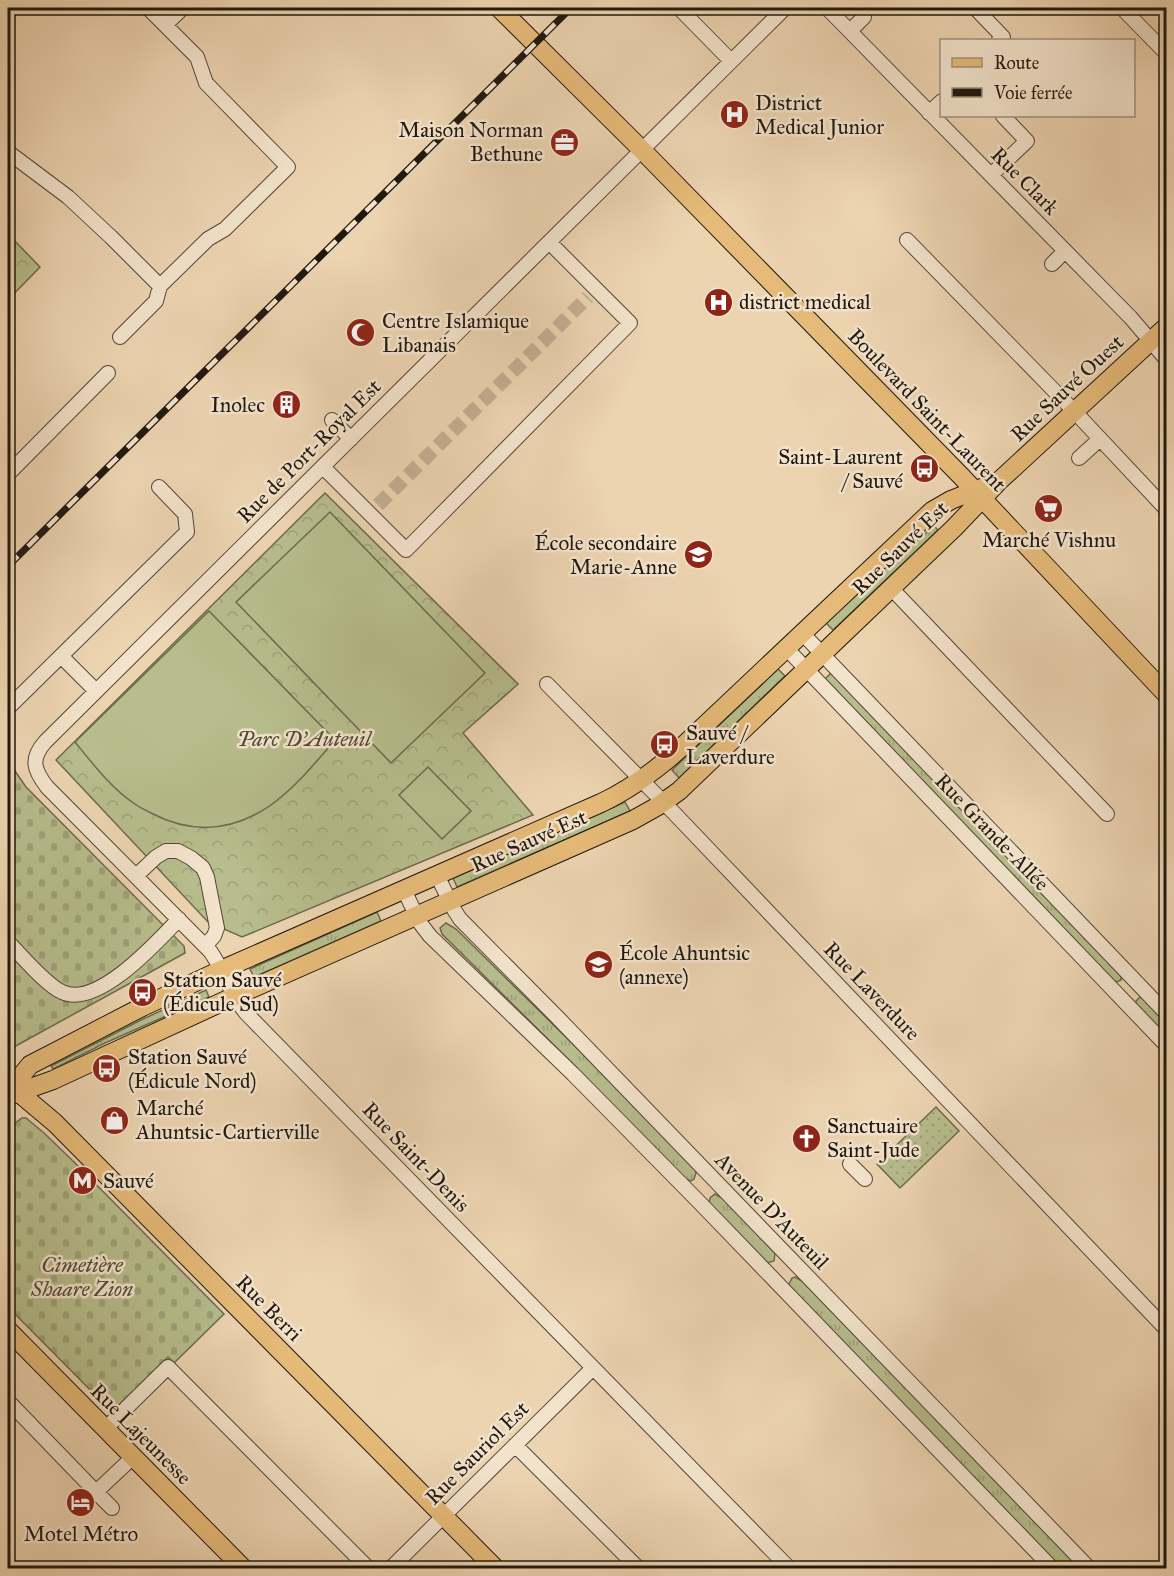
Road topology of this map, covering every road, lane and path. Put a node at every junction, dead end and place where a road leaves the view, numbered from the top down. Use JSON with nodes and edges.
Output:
{"nodes":[{"id":1,"x":148,"y":8,"type":"edge"},
{"id":2,"x":183,"y":8,"type":"edge"},
{"id":3,"x":499,"y":8,"type":"edge"},
{"id":4,"x":679,"y":8,"type":"edge"},
{"id":5,"x":785,"y":8,"type":"edge"},
{"id":6,"x":827,"y":8,"type":"edge"},
{"id":7,"x":975,"y":8,"type":"edge"},
{"id":8,"x":1122,"y":8,"type":"edge"},
{"id":9,"x":864,"y":17,"type":"dead end"},
{"id":10,"x":165,"y":25,"type":"junction"},
{"id":11,"x":850,"y":31,"type":"junction"},
{"id":12,"x":1000,"y":39,"type":"edge"},
{"id":13,"x":1167,"y":53,"type":"edge"},
{"id":14,"x":731,"y":61,"type":"junction"},
{"id":15,"x":940,"y":103,"type":"edge"},
{"id":16,"x":929,"y":113,"type":"junction"},
{"id":17,"x":1004,"y":117,"type":"edge"},
{"id":18,"x":642,"y":150,"type":"junction"},
{"id":19,"x":8,"y":152,"type":"edge"},
{"id":20,"x":991,"y":175,"type":"junction"},
{"id":21,"x":907,"y":240,"type":"dead end"},
{"id":22,"x":549,"y":242,"type":"junction"},
{"id":23,"x":1065,"y":251,"type":"junction"},
{"id":24,"x":1052,"y":264,"type":"dead end"},
{"id":25,"x":160,"y":286,"type":"junction"},
{"id":26,"x":1167,"y":327,"type":"edge"},
{"id":27,"x":120,"y":337,"type":"dead end"},
{"id":28,"x":1151,"y":342,"type":"junction"},
{"id":29,"x":1167,"y":359,"type":"edge"},
{"id":30,"x":108,"y":373,"type":"dead end"},
{"id":31,"x":1075,"y":412,"type":"junction"},
{"id":32,"x":332,"y":420,"type":"dead end"},
{"id":33,"x":351,"y":439,"type":"junction"},
{"id":34,"x":1100,"y":439,"type":"junction"},
{"id":35,"x":1079,"y":458,"type":"dead end"},
{"id":36,"x":323,"y":467,"type":"junction"},
{"id":37,"x":8,"y":474,"type":"edge"},
{"id":38,"x":159,"y":487,"type":"dead end"},
{"id":39,"x":979,"y":495,"type":"junction"},
{"id":40,"x":1167,"y":509,"type":"edge"},
{"id":41,"x":891,"y":588,"type":"junction"},
{"id":42,"x":803,"y":633,"type":"junction"},
{"id":43,"x":787,"y":649,"type":"junction"},
{"id":44,"x":823,"y":654,"type":"junction"},
{"id":45,"x":61,"y":656,"type":"junction"},
{"id":46,"x":807,"y":669,"type":"junction"},
{"id":47,"x":547,"y":684,"type":"dead end"},
{"id":48,"x":96,"y":691,"type":"junction"},
{"id":49,"x":1167,"y":694,"type":"edge"},
{"id":50,"x":8,"y":708,"type":"edge"},
{"id":51,"x":35,"y":759,"type":"joint"},
{"id":52,"x":641,"y":780,"type":"junction"},
{"id":53,"x":663,"y":802,"type":"junction"},
{"id":54,"x":1107,"y":814,"type":"dead end"},
{"id":55,"x":437,"y":875,"type":"junction"},
{"id":56,"x":136,"y":876,"type":"junction"},
{"id":57,"x":404,"y":890,"type":"junction"},
{"id":58,"x":449,"y":901,"type":"junction"},
{"id":59,"x":416,"y":916,"type":"junction"},
{"id":60,"x":180,"y":919,"type":"junction"},
{"id":61,"x":8,"y":942,"type":"edge"},
{"id":62,"x":205,"y":946,"type":"junction"},
{"id":63,"x":221,"y":970,"type":"junction"},
{"id":64,"x":1137,"y":982,"type":"junction"},
{"id":65,"x":235,"y":996,"type":"junction"},
{"id":66,"x":1121,"y":997,"type":"junction"},
{"id":67,"x":1167,"y":1013,"type":"edge"},
{"id":68,"x":1167,"y":1045,"type":"edge"},
{"id":69,"x":11,"y":1090,"type":"edge"},
{"id":70,"x":850,"y":1164,"type":"dead end"},
{"id":71,"x":712,"y":1179,"type":"junction"},
{"id":72,"x":865,"y":1179,"type":"dead end"},
{"id":73,"x":693,"y":1196,"type":"junction"},
{"id":74,"x":792,"y":1261,"type":"junction"},
{"id":75,"x":773,"y":1279,"type":"junction"},
{"id":76,"x":1167,"y":1329,"type":"edge"},
{"id":77,"x":8,"y":1330,"type":"edge"},
{"id":78,"x":593,"y":1368,"type":"junction"},
{"id":79,"x":8,"y":1401,"type":"edge"},
{"id":80,"x":105,"y":1429,"type":"junction"},
{"id":81,"x":515,"y":1445,"type":"junction"},
{"id":82,"x":133,"y":1457,"type":"junction"},
{"id":83,"x":96,"y":1492,"type":"junction"},
{"id":84,"x":112,"y":1508,"type":"dead end"},
{"id":85,"x":444,"y":1516,"type":"junction"},
{"id":86,"x":243,"y":1569,"type":"edge"},
{"id":87,"x":368,"y":1569,"type":"edge"},
{"id":88,"x":391,"y":1569,"type":"edge"},
{"id":89,"x":495,"y":1569,"type":"edge"},
{"id":90,"x":638,"y":1569,"type":"edge"},
{"id":91,"x":789,"y":1569,"type":"edge"},
{"id":92,"x":1052,"y":1569,"type":"edge"},
{"id":93,"x":1089,"y":1569,"type":"edge"}],
"edges":[{"from":1,"to":10,"type":"street"},
{"from":2,"to":10,"type":"street"},
{"from":3,"to":18,"type":"main road","name":"Boulevard Saint-Laurent"},
{"from":4,"to":14,"type":"street"},
{"from":5,"to":14,"type":"street","name":"Rue de Port-Royal Est"},
{"from":6,"to":11,"type":"street","name":"Rue Clark"},
{"from":7,"to":12,"type":"street"},
{"from":8,"to":13,"type":"street"},
{"from":9,"to":11,"type":"street"},
{"from":10,"to":25,"type":"street"},
{"from":11,"to":16,"type":"street","name":"Rue Clark"},
{"from":14,"to":18,"type":"street","name":"Rue de Port-Royal Est"},
{"from":15,"to":16,"type":"street"},
{"from":16,"to":20,"type":"street","name":"Rue Clark"},
{"from":17,"to":20,"type":"street"},
{"from":18,"to":22,"type":"street","name":"Rue de Port-Royal Est"},
{"from":18,"to":39,"type":"main road","name":"Boulevard Saint-Laurent"},
{"from":19,"to":25,"type":"street"},
{"from":20,"to":23,"type":"street","name":"Rue Clark"},
{"from":21,"to":31,"type":"street"},
{"from":22,"to":33,"type":"street","name":"Rue de Port-Royal Est"},
{"from":22,"to":36,"type":"street"},
{"from":23,"to":24,"type":"street"},
{"from":23,"to":28,"type":"street","name":"Rue Clark"},
{"from":25,"to":27,"type":"street"},
{"from":26,"to":28,"type":"main road","name":"Rue Sauvé Ouest"},
{"from":28,"to":29,"type":"street","name":"Rue Clark"},
{"from":28,"to":31,"type":"main road","name":"Rue Sauvé Ouest"},
{"from":30,"to":37,"type":"street"},
{"from":31,"to":34,"type":"street"},
{"from":31,"to":39,"type":"main road","name":"Rue Sauvé Ouest"},
{"from":32,"to":33,"type":"street"},
{"from":33,"to":36,"type":"street","name":"Rue de Port-Royal Est"},
{"from":34,"to":35,"type":"street"},
{"from":34,"to":40,"type":"street"},
{"from":36,"to":48,"type":"street","name":"Rue de Port-Royal Est"},
{"from":38,"to":45,"type":"street"},
{"from":39,"to":41,"type":"main road","name":"Rue Sauvé Est"},
{"from":39,"to":42,"type":"main road","name":"Rue Sauvé Est"},
{"from":39,"to":49,"type":"main road","name":"Boulevard Saint-Laurent"},
{"from":41,"to":44,"type":"main road","name":"Rue Sauvé Est"},
{"from":41,"to":54,"type":"street"},
{"from":42,"to":43,"type":"main road","name":"Rue Sauvé Est"},
{"from":42,"to":44,"type":"street","name":"Rue Grande-Allée"},
{"from":43,"to":46,"type":"street","name":"Rue Grande-Allée"},
{"from":43,"to":52,"type":"main road","name":"Rue Sauvé Est"},
{"from":44,"to":46,"type":"main road","name":"Rue Sauvé Est"},
{"from":44,"to":64,"type":"street","name":"Rue Grande-Allée"},
{"from":45,"to":48,"type":"street"},
{"from":45,"to":50,"type":"street"},
{"from":46,"to":53,"type":"main road","name":"Rue Sauvé Est"},
{"from":46,"to":66,"type":"street","name":"Rue Grande-Allée"},
{"from":47,"to":52,"type":"street","name":"Rue Laverdure"},
{"from":48,"to":51,"type":"street","name":"Rue de Port-Royal Est"},
{"from":51,"to":56,"type":"street","name":"Rue Saint-Denis"},
{"from":52,"to":53,"type":"street","name":"Rue Laverdure"},
{"from":52,"to":55,"type":"main road","name":"Rue Sauvé Est"},
{"from":53,"to":58,"type":"main road","name":"Rue Sauvé Est"},
{"from":53,"to":76,"type":"street","name":"Rue Laverdure"},
{"from":55,"to":57,"type":"main road","name":"Rue Sauvé Est"},
{"from":55,"to":58,"type":"street","name":"Avenue D'Auteuil"},
{"from":56,"to":60,"type":"street","name":"Rue Saint-Denis"},
{"from":56,"to":62,"type":"street"},
{"from":57,"to":59,"type":"street"},
{"from":57,"to":63,"type":"main road","name":"Rue Sauvé Est"},
{"from":58,"to":59,"type":"main road","name":"Rue Sauvé Est"},
{"from":58,"to":71,"type":"street","name":"Avenue D'Auteuil"},
{"from":59,"to":65,"type":"main road","name":"Rue Sauvé Est"},
{"from":59,"to":73,"type":"street"},
{"from":60,"to":61,"type":"street"},
{"from":60,"to":62,"type":"street","name":"Rue Saint-Denis"},
{"from":62,"to":63,"type":"street","name":"Rue Saint-Denis"},
{"from":63,"to":65,"type":"street","name":"Rue Saint-Denis"},
{"from":63,"to":69,"type":"main road","name":"Rue Sauvé Est"},
{"from":64,"to":66,"type":"street"},
{"from":64,"to":67,"type":"street","name":"Rue Grande-Allée"},
{"from":65,"to":69,"type":"main road","name":"Rue Sauvé Est"},
{"from":65,"to":78,"type":"street","name":"Rue Saint-Denis"},
{"from":66,"to":68,"type":"street","name":"Rue Grande-Allée"},
{"from":69,"to":85,"type":"main road","name":"Rue Berri"},
{"from":70,"to":72,"type":"street"},
{"from":71,"to":73,"type":"street"},
{"from":71,"to":74,"type":"street","name":"Avenue D'Auteuil"},
{"from":73,"to":75,"type":"street"},
{"from":74,"to":75,"type":"street"},
{"from":74,"to":93,"type":"street","name":"Avenue D'Auteuil"},
{"from":75,"to":92,"type":"street"},
{"from":77,"to":80,"type":"main road","name":"Rue Lajeunesse"},
{"from":78,"to":81,"type":"street","name":"Rue Sauriol Est"},
{"from":78,"to":91,"type":"street","name":"Rue Saint-Denis"},
{"from":79,"to":83,"type":"street"},
{"from":80,"to":82,"type":"main road","name":"Rue Lajeunesse"},
{"from":80,"to":87,"type":"street"},
{"from":81,"to":85,"type":"street","name":"Rue Sauriol Est"},
{"from":81,"to":90,"type":"street"},
{"from":82,"to":83,"type":"street"},
{"from":82,"to":86,"type":"main road","name":"Rue Lajeunesse"},
{"from":83,"to":84,"type":"street"},
{"from":85,"to":88,"type":"street","name":"Rue Sauriol Est"},
{"from":85,"to":89,"type":"main road","name":"Rue Berri"}]}
